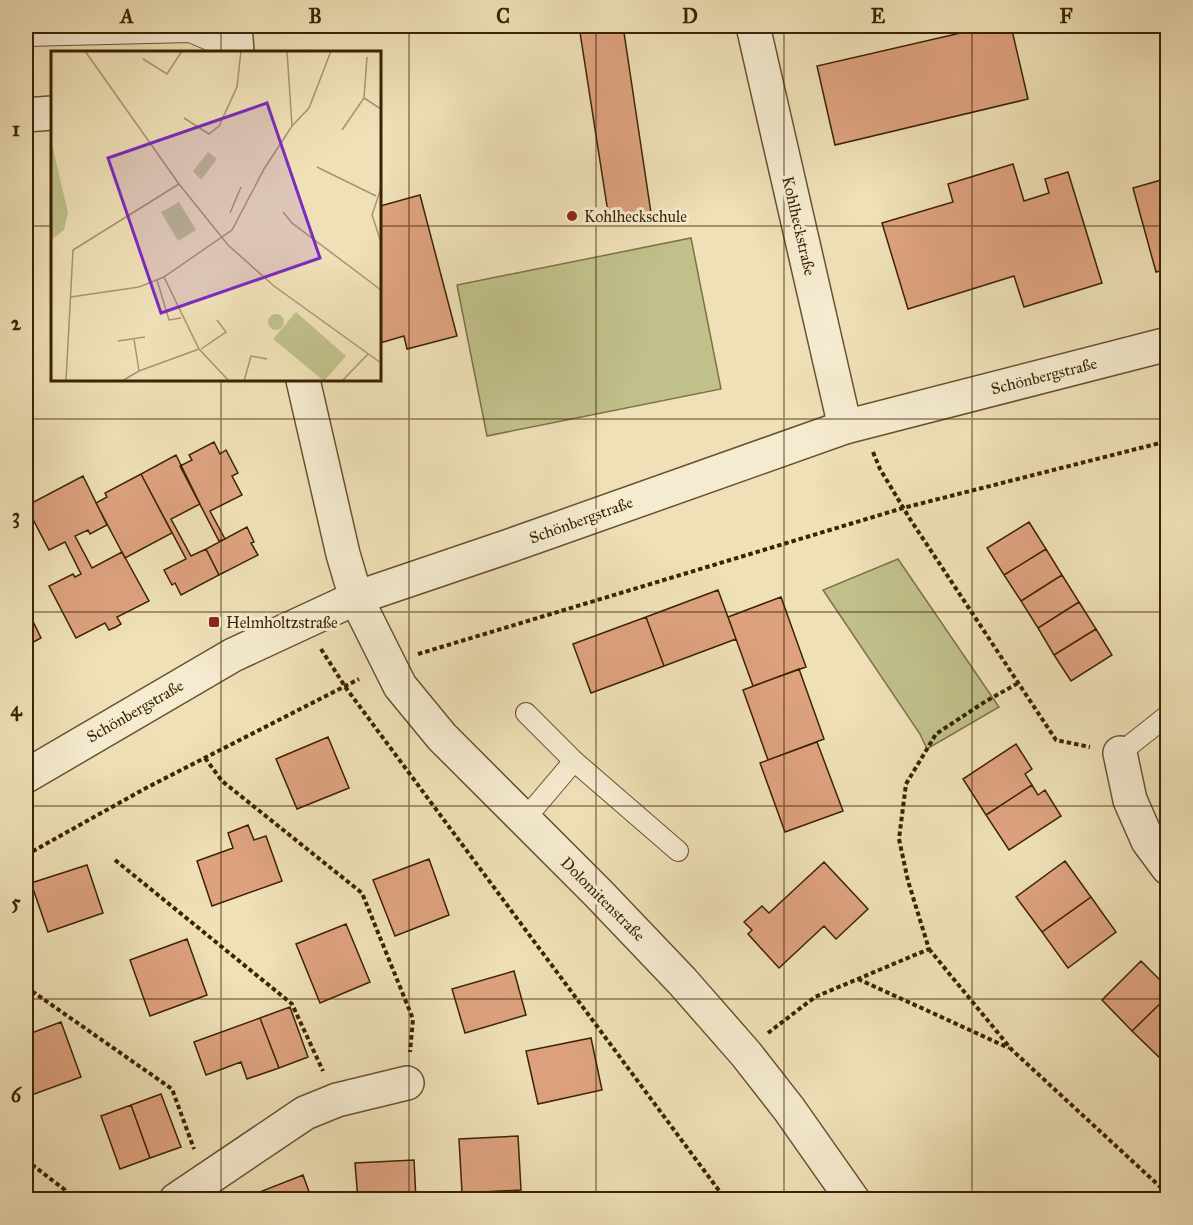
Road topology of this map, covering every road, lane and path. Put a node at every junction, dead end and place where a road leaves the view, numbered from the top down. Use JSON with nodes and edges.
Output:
{"nodes":[{"id":1,"x":236,"y":26,"type":"edge"},
{"id":2,"x":753,"y":26,"type":"edge"},
{"id":3,"x":26,"y":36,"type":"edge"},
{"id":4,"x":235,"y":51,"type":"edge"},
{"id":5,"x":237,"y":51,"type":"edge"},
{"id":6,"x":51,"y":113,"type":"edge"},
{"id":7,"x":26,"y":115,"type":"edge"},
{"id":8,"x":1167,"y":344,"type":"edge"},
{"id":9,"x":303,"y":381,"type":"edge"},
{"id":10,"x":853,"y":425,"type":"junction"},
{"id":11,"x":1167,"y":441,"type":"edge"},
{"id":12,"x":903,"y":508,"type":"junction"},
{"id":13,"x":356,"y":598,"type":"junction"},
{"id":14,"x":304,"y":622,"type":"junction"},
{"id":15,"x":387,"y":663,"type":"junction"},
{"id":16,"x":1018,"y":683,"type":"junction"},
{"id":17,"x":345,"y":688,"type":"junction"},
{"id":18,"x":526,"y":713,"type":"dead end"},
{"id":19,"x":1167,"y":715,"type":"edge"},
{"id":20,"x":1120,"y":753,"type":"junction"},
{"id":21,"x":205,"y":758,"type":"junction"},
{"id":22,"x":574,"y":761,"type":"junction"},
{"id":23,"x":26,"y":776,"type":"edge"},
{"id":24,"x":524,"y":820,"type":"junction"},
{"id":25,"x":678,"y":851,"type":"dead end"},
{"id":26,"x":26,"y":855,"type":"edge"},
{"id":27,"x":116,"y":860,"type":"dead end"},
{"id":28,"x":1167,"y":868,"type":"edge"},
{"id":29,"x":928,"y":950,"type":"junction"},
{"id":30,"x":858,"y":979,"type":"junction"},
{"id":31,"x":26,"y":987,"type":"edge"},
{"id":32,"x":1012,"y":1050,"type":"junction"},
{"id":33,"x":747,"y":1054,"type":"junction"},
{"id":34,"x":407,"y":1083,"type":"joint"},
{"id":35,"x":336,"y":1100,"type":"junction"},
{"id":36,"x":26,"y":1160,"type":"edge"},
{"id":37,"x":206,"y":1179,"type":"junction"},
{"id":38,"x":1167,"y":1194,"type":"edge"},
{"id":39,"x":69,"y":1200,"type":"edge"},
{"id":40,"x":176,"y":1200,"type":"edge"},
{"id":41,"x":726,"y":1200,"type":"edge"},
{"id":42,"x":853,"y":1200,"type":"edge"},
{"id":43,"x":941,"y":1200,"type":"edge"},
{"id":44,"x":958,"y":1200,"type":"edge"}],
"edges":[{"from":1,"to":5,"type":"street"},
{"from":2,"to":10,"type":"street","name":"Kohlheckstraße"},
{"from":3,"to":4,"type":"lane"},
{"from":6,"to":7,"type":"street"},
{"from":8,"to":10,"type":"street","name":"Schönbergstraße"},
{"from":9,"to":13,"type":"street"},
{"from":10,"to":12,"type":"path"},
{"from":10,"to":13,"type":"street","name":"Schönbergstraße"},
{"from":11,"to":12,"type":"path"},
{"from":12,"to":15,"type":"path"},
{"from":12,"to":16,"type":"path"},
{"from":13,"to":14,"type":"street","name":"Schönbergstraße"},
{"from":13,"to":15,"type":"street","name":"Dolomitenstraße"},
{"from":14,"to":17,"type":"path"},
{"from":14,"to":23,"type":"street","name":"Schönbergstraße"},
{"from":15,"to":17,"type":"path"},
{"from":15,"to":24,"type":"street","name":"Dolomitenstraße"},
{"from":16,"to":20,"type":"path"},
{"from":16,"to":29,"type":"path"},
{"from":17,"to":21,"type":"path"},
{"from":17,"to":41,"type":"path"},
{"from":18,"to":22,"type":"lane"},
{"from":19,"to":20,"type":"lane"},
{"from":20,"to":28,"type":"street"},
{"from":21,"to":26,"type":"path"},
{"from":21,"to":34,"type":"path"},
{"from":22,"to":24,"type":"lane"},
{"from":22,"to":25,"type":"lane"},
{"from":24,"to":33,"type":"street","name":"Dolomitenstraße"},
{"from":27,"to":35,"type":"path"},
{"from":29,"to":30,"type":"path"},
{"from":29,"to":32,"type":"path"},
{"from":30,"to":32,"type":"path"},
{"from":30,"to":33,"type":"path"},
{"from":31,"to":37,"type":"path"},
{"from":32,"to":38,"type":"path"},
{"from":33,"to":42,"type":"street","name":"Dolomitenstraße"},
{"from":34,"to":35,"type":"street"},
{"from":35,"to":37,"type":"street"},
{"from":36,"to":39,"type":"path"},
{"from":37,"to":40,"type":"street"},
{"from":43,"to":44,"type":"path"}]}
